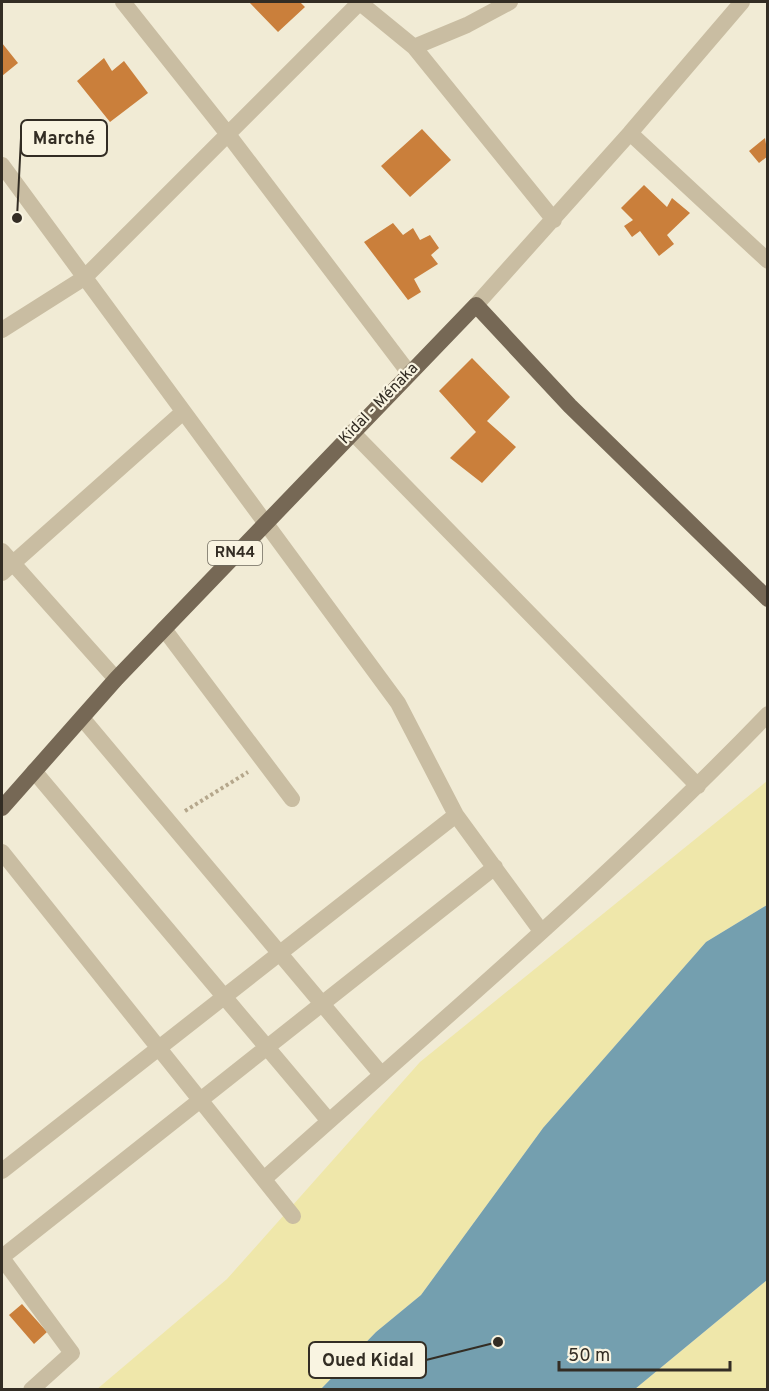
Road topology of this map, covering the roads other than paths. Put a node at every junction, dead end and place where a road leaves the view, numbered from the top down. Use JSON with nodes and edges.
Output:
{"nodes":[{"id":1,"x":123,"y":2,"type":"edge"},
{"id":2,"x":360,"y":2,"type":"edge"},
{"id":3,"x":510,"y":2,"type":"edge"},
{"id":4,"x":742,"y":2,"type":"edge"},
{"id":5,"x":414,"y":47,"type":"junction"},
{"id":6,"x":227,"y":133,"type":"junction"},
{"id":7,"x":630,"y":133,"type":"junction"},
{"id":8,"x":2,"y":165,"type":"edge"},
{"id":9,"x":554,"y":220,"type":"junction"},
{"id":10,"x":768,"y":261,"type":"edge"},
{"id":11,"x":84,"y":278,"type":"junction"},
{"id":12,"x":476,"y":305,"type":"junction"},
{"id":13,"x":2,"y":330,"type":"edge"},
{"id":14,"x":409,"y":374,"type":"junction"},
{"id":15,"x":183,"y":412,"type":"junction"},
{"id":16,"x":352,"y":432,"type":"junction"},
{"id":17,"x":264,"y":523,"type":"junction"},
{"id":18,"x":5,"y":563,"type":"edge"},
{"id":19,"x":768,"y":598,"type":"edge"},
{"id":20,"x":164,"y":629,"type":"junction"},
{"id":21,"x":116,"y":679,"type":"junction"},
{"id":22,"x":768,"y":714,"type":"edge"},
{"id":23,"x":82,"y":718,"type":"junction"},
{"id":24,"x":33,"y":771,"type":"junction"},
{"id":25,"x":698,"y":786,"type":"junction"},
{"id":26,"x":292,"y":799,"type":"dead end"},
{"id":27,"x":2,"y":808,"type":"edge"},
{"id":28,"x":456,"y":814,"type":"junction"},
{"id":29,"x":2,"y":852,"type":"edge"},
{"id":30,"x":495,"y":867,"type":"junction"},
{"id":31,"x":541,"y":931,"type":"junction"},
{"id":32,"x":279,"y":953,"type":"junction"},
{"id":33,"x":224,"y":996,"type":"junction"},
{"id":34,"x":322,"y":1004,"type":"junction"},
{"id":35,"x":267,"y":1047,"type":"junction"},
{"id":36,"x":158,"y":1048,"type":"junction"},
{"id":37,"x":381,"y":1074,"type":"junction"},
{"id":38,"x":200,"y":1100,"type":"junction"},
{"id":39,"x":329,"y":1120,"type":"junction"},
{"id":40,"x":2,"y":1171,"type":"edge"},
{"id":41,"x":264,"y":1179,"type":"junction"},
{"id":42,"x":293,"y":1216,"type":"dead end"},
{"id":43,"x":2,"y":1258,"type":"edge"},
{"id":44,"x":31,"y":1389,"type":"edge"}],
"edges":[{"from":1,"to":6,"type":"street"},
{"from":2,"to":5,"type":"street"},
{"from":2,"to":6,"type":"street"},
{"from":3,"to":5,"type":"street"},
{"from":4,"to":7,"type":"street"},
{"from":5,"to":9,"type":"street"},
{"from":6,"to":11,"type":"street"},
{"from":6,"to":14,"type":"street"},
{"from":7,"to":9,"type":"street"},
{"from":7,"to":10,"type":"street"},
{"from":8,"to":11,"type":"street"},
{"from":9,"to":12,"type":"street"},
{"from":11,"to":13,"type":"street"},
{"from":11,"to":15,"type":"street"},
{"from":12,"to":14,"type":"main road","name":"Kidal - Ménaka","number":"RN44"},
{"from":12,"to":19,"type":"main road"},
{"from":14,"to":16,"type":"main road","name":"Kidal - Ménaka","number":"RN44"},
{"from":15,"to":17,"type":"street"},
{"from":15,"to":18,"type":"street"},
{"from":16,"to":17,"type":"main road","name":"Kidal - Ménaka","number":"RN44"},
{"from":16,"to":25,"type":"street"},
{"from":17,"to":20,"type":"main road","name":"Kidal - Ménaka","number":"RN44"},
{"from":17,"to":28,"type":"street"},
{"from":18,"to":21,"type":"street"},
{"from":20,"to":21,"type":"main road","name":"Kidal - Ménaka","number":"RN44"},
{"from":20,"to":26,"type":"street"},
{"from":21,"to":23,"type":"main road","name":"Kidal - Ménaka","number":"RN44"},
{"from":22,"to":25,"type":"street"},
{"from":23,"to":24,"type":"main road","name":"Kidal - Ménaka","number":"RN44"},
{"from":23,"to":32,"type":"street"},
{"from":24,"to":27,"type":"main road","name":"Kidal - Ménaka","number":"RN44"},
{"from":24,"to":33,"type":"street"},
{"from":25,"to":31,"type":"street"},
{"from":28,"to":30,"type":"street"},
{"from":28,"to":32,"type":"street"},
{"from":29,"to":36,"type":"street"},
{"from":30,"to":31,"type":"street"},
{"from":30,"to":34,"type":"street"},
{"from":31,"to":37,"type":"street"},
{"from":32,"to":33,"type":"street"},
{"from":32,"to":34,"type":"street"},
{"from":33,"to":35,"type":"street"},
{"from":33,"to":36,"type":"street"},
{"from":34,"to":35,"type":"street"},
{"from":34,"to":37,"type":"street"},
{"from":35,"to":38,"type":"street"},
{"from":35,"to":39,"type":"street"},
{"from":36,"to":38,"type":"street"},
{"from":36,"to":40,"type":"street"},
{"from":37,"to":39,"type":"street"},
{"from":38,"to":41,"type":"street"},
{"from":38,"to":43,"type":"street"},
{"from":39,"to":41,"type":"street"},
{"from":41,"to":42,"type":"street"},
{"from":43,"to":44,"type":"street"}]}
